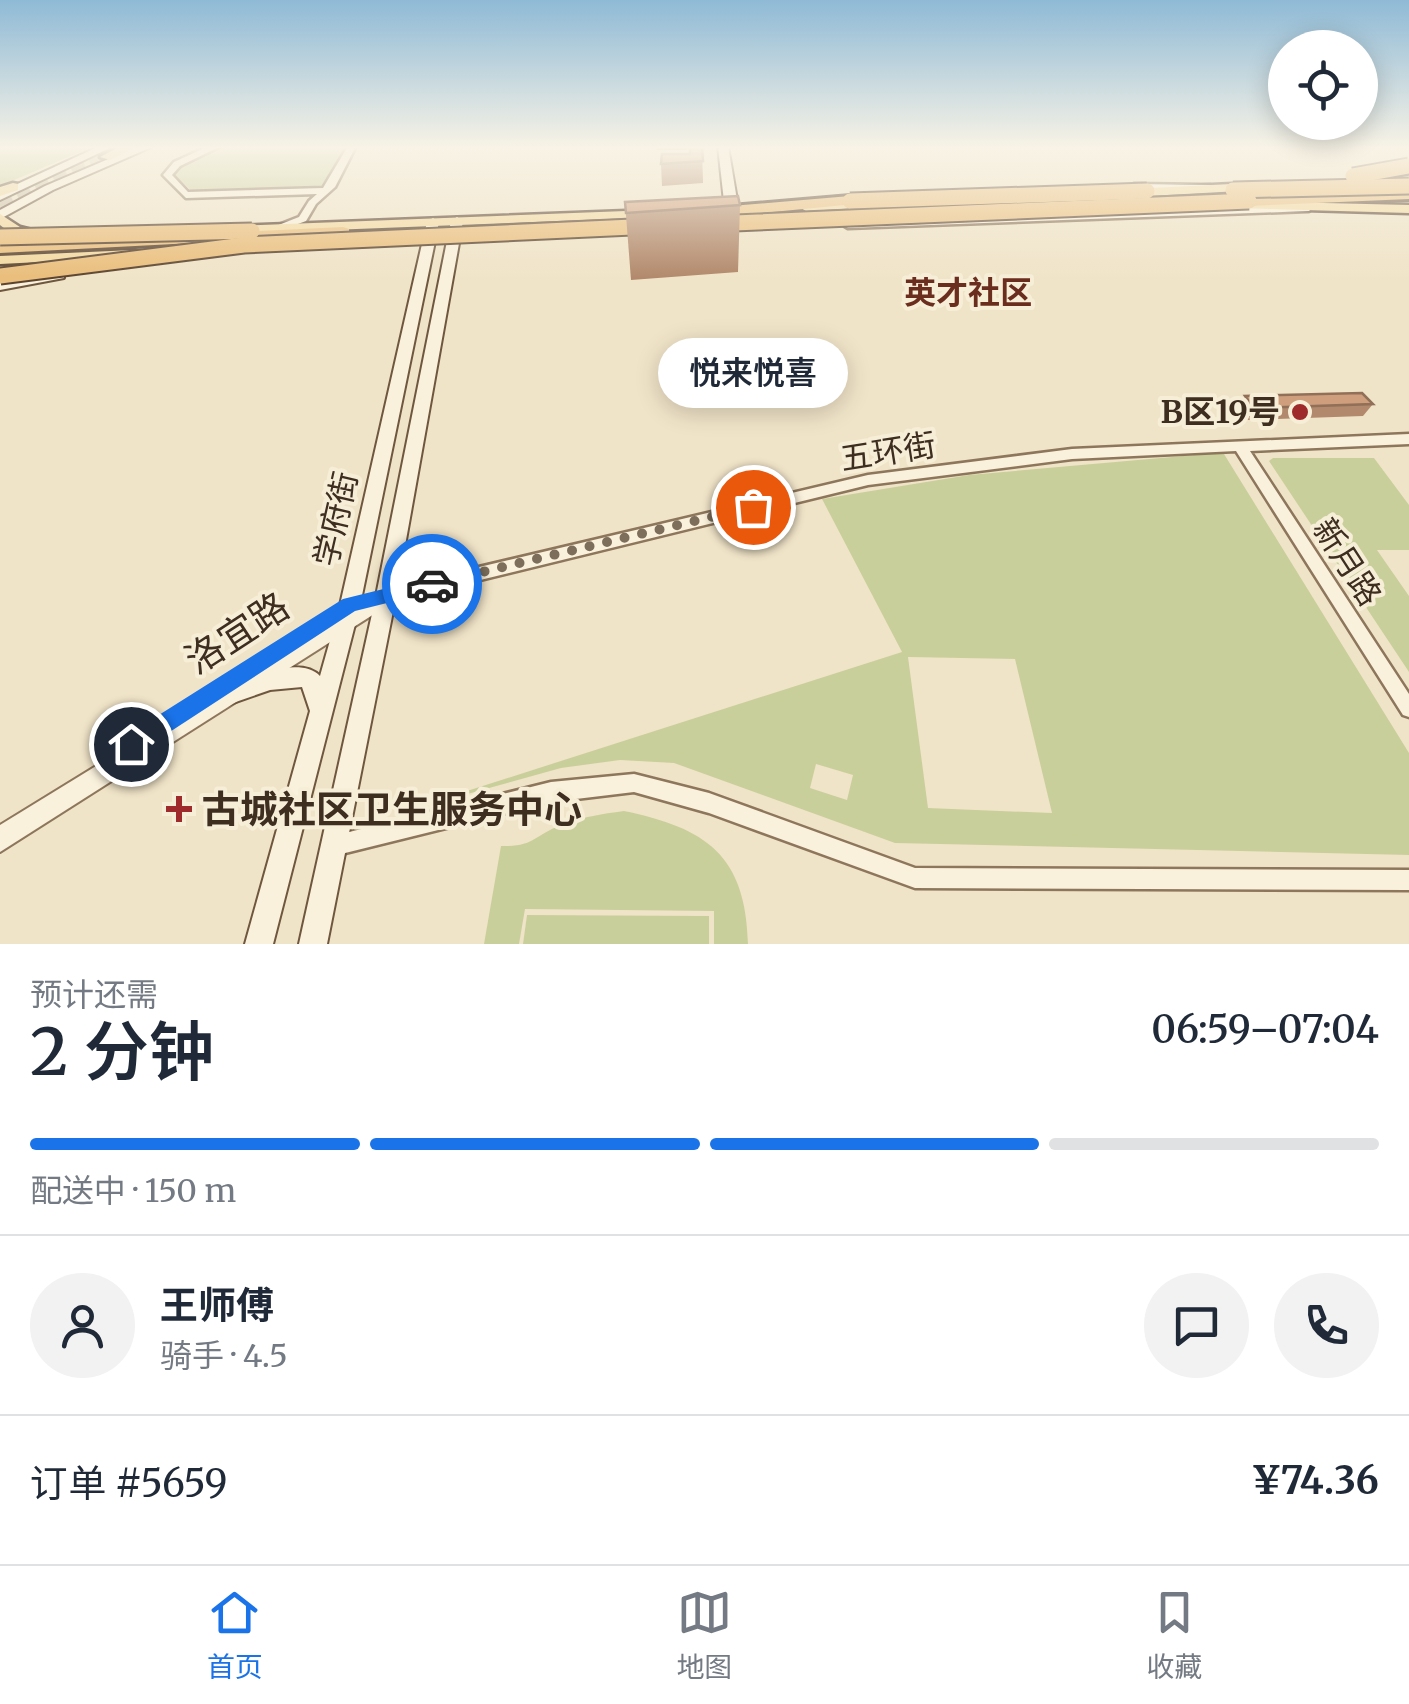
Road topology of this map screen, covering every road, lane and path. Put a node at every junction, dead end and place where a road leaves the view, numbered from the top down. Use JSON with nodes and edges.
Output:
{"nodes":[{"id":1,"x":45,"y":190,"type":"edge"},
{"id":2,"x":181,"y":190,"type":"edge"},
{"id":3,"x":728,"y":190,"type":"edge"},
{"id":4,"x":1210,"y":190,"type":"edge"},
{"id":5,"x":1212,"y":190,"type":"joint"},
{"id":6,"x":324,"y":191,"type":"joint"},
{"id":7,"x":1409,"y":194,"type":"edge"},
{"id":8,"x":1249,"y":201,"type":"junction"},
{"id":9,"x":1409,"y":207,"type":"edge"},
{"id":10,"x":0,"y":216,"type":"edge"},
{"id":11,"x":733,"y":218,"type":"junction"},
{"id":12,"x":698,"y":220,"type":"junction"},
{"id":13,"x":674,"y":221,"type":"joint"},
{"id":14,"x":279,"y":228,"type":"junction"},
{"id":15,"x":455,"y":230,"type":"junction"},
{"id":16,"x":218,"y":231,"type":"junction"},
{"id":17,"x":432,"y":231,"type":"junction"},
{"id":18,"x":340,"y":236,"type":"junction"},
{"id":19,"x":0,"y":248,"type":"edge"},
{"id":20,"x":212,"y":250,"type":"junction"},
{"id":21,"x":0,"y":276,"type":"edge"},
{"id":22,"x":0,"y":286,"type":"edge"},
{"id":23,"x":1409,"y":439,"type":"edge"},
{"id":24,"x":1239,"y":445,"type":"junction"},
{"id":25,"x":386,"y":596,"type":"junction"},
{"id":26,"x":347,"y":612,"type":"junction"},
{"id":27,"x":227,"y":695,"type":"junction"},
{"id":28,"x":1409,"y":710,"type":"edge"},
{"id":29,"x":315,"y":724,"type":"junction"},
{"id":30,"x":0,"y":827,"type":"edge"},
{"id":31,"x":0,"y":839,"type":"edge"},
{"id":32,"x":333,"y":846,"type":"junction"},
{"id":33,"x":1409,"y":880,"type":"edge"},
{"id":34,"x":259,"y":944,"type":"edge"},
{"id":35,"x":313,"y":944,"type":"edge"}],
"edges":[{"from":1,"to":10,"type":"main road"},
{"from":2,"to":6,"type":"street"},
{"from":3,"to":11,"type":"main road"},
{"from":4,"to":11,"type":"highway","bridge":true},
{"from":5,"to":11,"type":"main road"},
{"from":5,"to":12,"type":"highway","bridge":true},
{"from":6,"to":14,"type":"street"},
{"from":7,"to":8,"type":"highway"},
{"from":8,"to":9,"type":"highway"},
{"from":8,"to":11,"type":"highway","bridge":true},
{"from":8,"to":12,"type":"highway","bridge":true},
{"from":9,"to":11,"type":"main road"},
{"from":10,"to":16,"type":"main road"},
{"from":11,"to":12,"type":"main road"},
{"from":13,"to":15,"type":"main road"},
{"from":13,"to":18,"type":"highway","bridge":true},
{"from":14,"to":16,"type":"main road"},
{"from":14,"to":17,"type":"main road"},
{"from":15,"to":17,"type":"main road"},
{"from":15,"to":25,"type":"main road","name":"学府街"},
{"from":16,"to":19,"type":"main road"},
{"from":17,"to":20,"type":"main road"},
{"from":17,"to":26,"type":"main road","name":"学府街"},
{"from":18,"to":19,"type":"highway","bridge":true},
{"from":18,"to":21,"type":"highway","bridge":true},
{"from":19,"to":20,"type":"main road"},
{"from":20,"to":22,"type":"main road"},
{"from":23,"to":24,"type":"street","name":"五环街"},
{"from":24,"to":25,"type":"street","name":"五环街"},
{"from":24,"to":28,"type":"street","name":"新月路"},
{"from":25,"to":26,"type":"main road","name":"洛宜路"},
{"from":25,"to":32,"type":"main road","name":"学府街"},
{"from":26,"to":27,"type":"main road","name":"洛宜路"},
{"from":26,"to":29,"type":"main road","name":"学府街"},
{"from":26,"to":30,"type":"main road","name":"洛宜路"},
{"from":27,"to":29,"type":"main road"},
{"from":27,"to":31,"type":"main road","name":"洛宜路"},
{"from":29,"to":34,"type":"main road","name":"学府街"},
{"from":32,"to":33,"type":"street"},
{"from":32,"to":35,"type":"main road","name":"学府街"}]}
